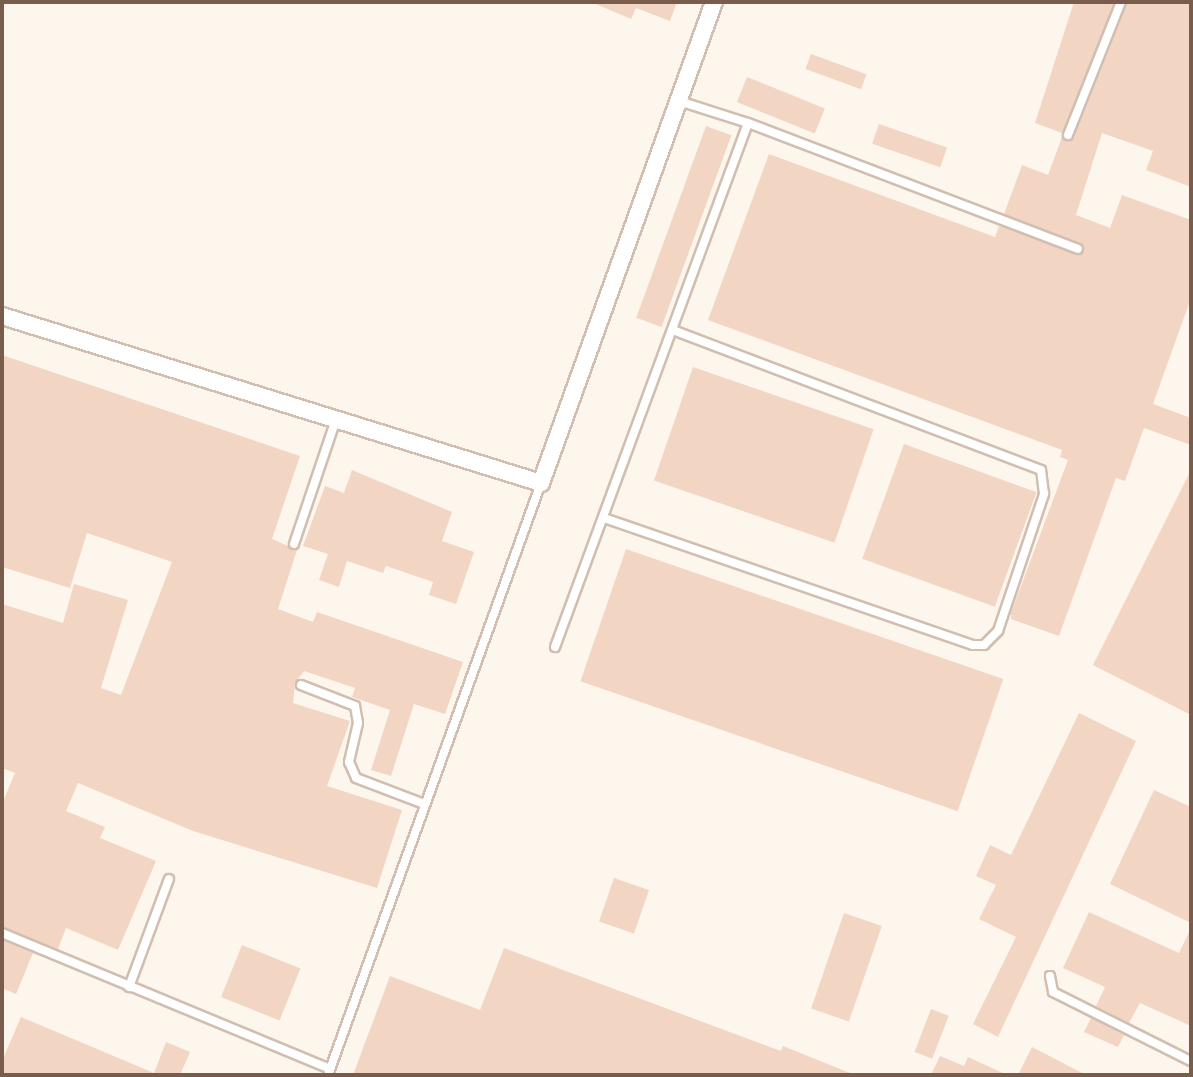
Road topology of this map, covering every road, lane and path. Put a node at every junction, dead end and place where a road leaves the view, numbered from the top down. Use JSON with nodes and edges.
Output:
{"nodes":[{"id":1,"x":714,"y":2,"type":"edge"},
{"id":2,"x":1121,"y":2,"type":"edge"},
{"id":3,"x":679,"y":102,"type":"junction"},
{"id":4,"x":748,"y":123,"type":"junction"},
{"id":5,"x":1068,"y":135,"type":"dead end"},
{"id":6,"x":1078,"y":249,"type":"dead end"},
{"id":7,"x":2,"y":316,"type":"edge"},
{"id":8,"x":673,"y":330,"type":"junction"},
{"id":9,"x":336,"y":419,"type":"junction"},
{"id":10,"x":541,"y":483,"type":"junction"},
{"id":11,"x":604,"y":518,"type":"junction"},
{"id":12,"x":294,"y":544,"type":"dead end"},
{"id":13,"x":555,"y":646,"type":"dead end"},
{"id":14,"x":301,"y":685,"type":"dead end"},
{"id":15,"x":424,"y":804,"type":"junction"},
{"id":16,"x":169,"y":878,"type":"dead end"},
{"id":17,"x":2,"y":933,"type":"edge"},
{"id":18,"x":1050,"y":976,"type":"dead end"},
{"id":19,"x":129,"y":987,"type":"junction"},
{"id":20,"x":1191,"y":1061,"type":"edge"},
{"id":21,"x":328,"y":1072,"type":"edge"}],
"edges":[{"from":1,"to":3,"type":"street"},
{"from":2,"to":5,"type":"lane"},
{"from":3,"to":4,"type":"lane"},
{"from":3,"to":10,"type":"street"},
{"from":4,"to":6,"type":"lane"},
{"from":4,"to":8,"type":"lane"},
{"from":7,"to":9,"type":"street"},
{"from":8,"to":11,"type":"lane"},
{"from":8,"to":11,"type":"lane"},
{"from":9,"to":10,"type":"street"},
{"from":9,"to":12,"type":"lane"},
{"from":10,"to":15,"type":"lane"},
{"from":11,"to":13,"type":"lane"},
{"from":14,"to":15,"type":"lane"},
{"from":15,"to":21,"type":"lane"},
{"from":16,"to":19,"type":"lane"},
{"from":17,"to":19,"type":"lane"},
{"from":18,"to":20,"type":"lane"},
{"from":19,"to":21,"type":"lane"}]}
